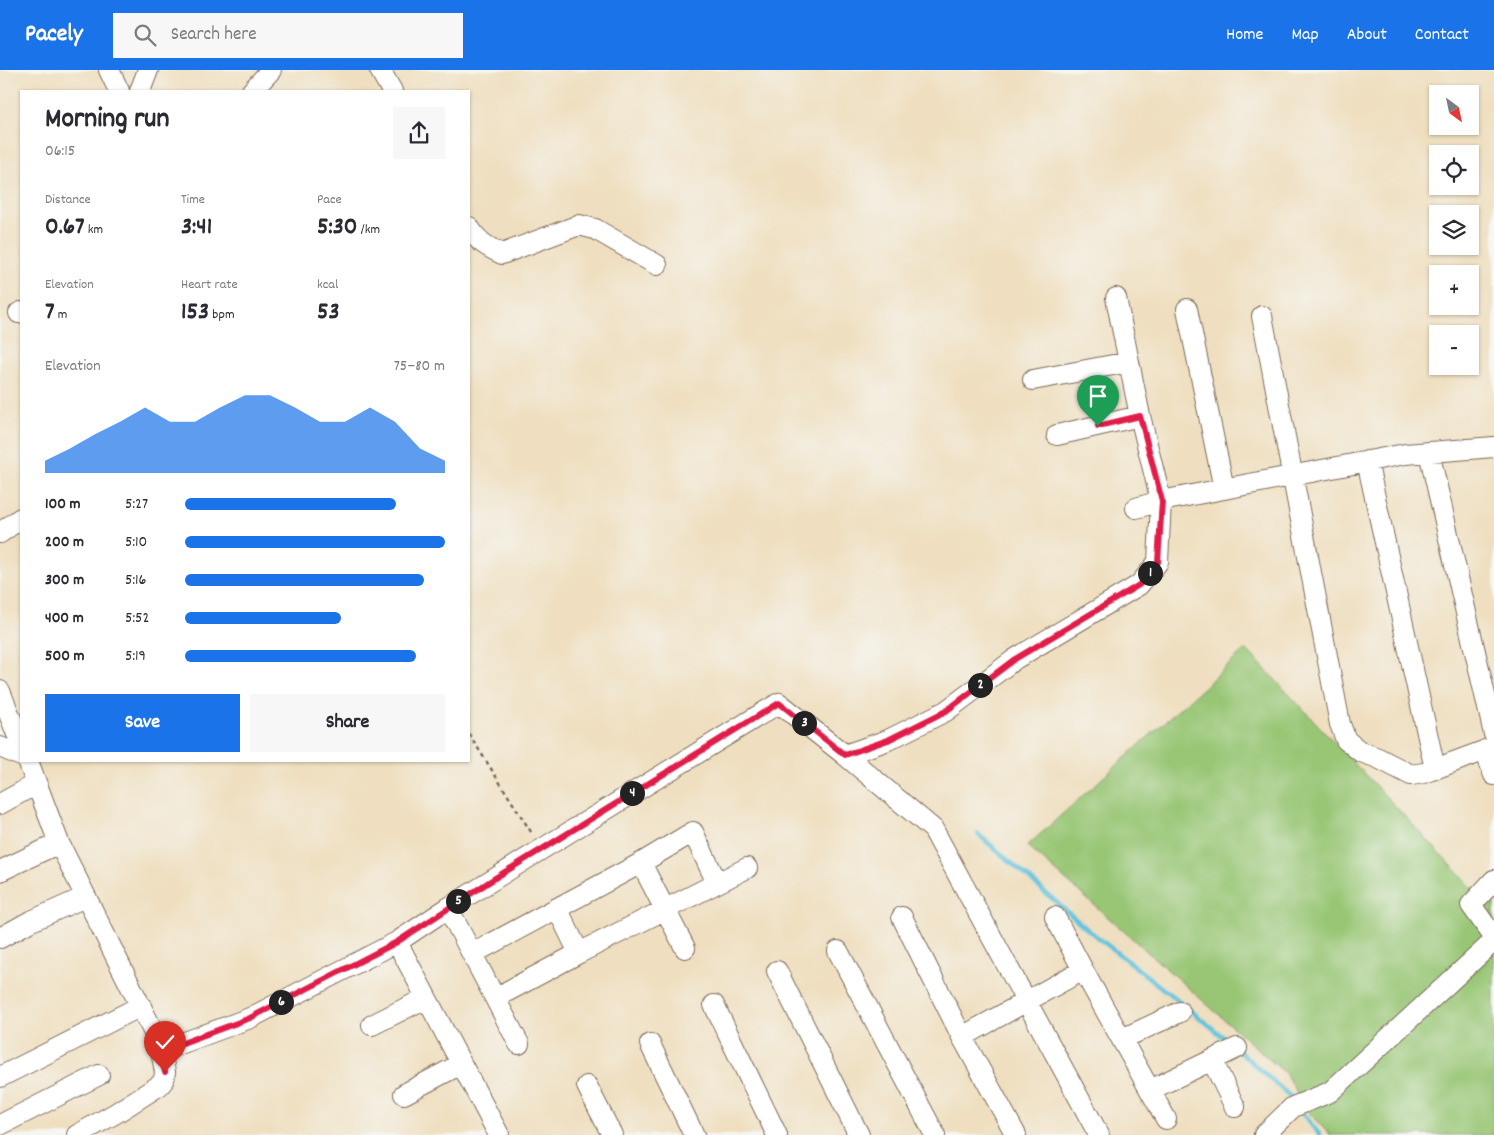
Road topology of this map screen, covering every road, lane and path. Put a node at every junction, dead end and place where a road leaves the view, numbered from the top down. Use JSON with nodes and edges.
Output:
{"nodes":[{"id":1,"x":109,"y":70,"type":"edge"},
{"id":2,"x":271,"y":70,"type":"edge"},
{"id":3,"x":380,"y":70,"type":"edge"},
{"id":4,"x":119,"y":90,"type":"edge"},
{"id":5,"x":253,"y":90,"type":"edge"},
{"id":6,"x":391,"y":90,"type":"edge"},
{"id":7,"x":470,"y":228,"type":"edge"},
{"id":8,"x":657,"y":265,"type":"dead end"},
{"id":9,"x":1116,"y":298,"type":"dead end"},
{"id":10,"x":1187,"y":309,"type":"dead end"},
{"id":11,"x":1262,"y":316,"type":"dead end"},
{"id":12,"x":1129,"y":362,"type":"junction"},
{"id":13,"x":1034,"y":380,"type":"dead end"},
{"id":14,"x":1140,"y":416,"type":"junction"},
{"id":15,"x":1057,"y":435,"type":"dead end"},
{"id":16,"x":1494,"y":448,"type":"edge"},
{"id":17,"x":1430,"y":452,"type":"junction"},
{"id":18,"x":1367,"y":461,"type":"junction"},
{"id":19,"x":1292,"y":476,"type":"junction"},
{"id":20,"x":1224,"y":489,"type":"junction"},
{"id":21,"x":1162,"y":501,"type":"junction"},
{"id":22,"x":1136,"y":508,"type":"dead end"},
{"id":23,"x":20,"y":519,"type":"edge"},
{"id":24,"x":0,"y":533,"type":"edge"},
{"id":25,"x":0,"y":691,"type":"edge"},
{"id":26,"x":470,"y":736,"type":"edge"},
{"id":27,"x":20,"y":741,"type":"edge"},
{"id":28,"x":1491,"y":744,"type":"edge"},
{"id":29,"x":0,"y":747,"type":"edge"},
{"id":30,"x":845,"y":755,"type":"junction"},
{"id":31,"x":20,"y":756,"type":"edge"},
{"id":32,"x":28,"y":762,"type":"edge"},
{"id":33,"x":1435,"y":769,"type":"junction"},
{"id":34,"x":1494,"y":775,"type":"edge"},
{"id":35,"x":36,"y":784,"type":"junction"},
{"id":36,"x":0,"y":804,"type":"edge"},
{"id":37,"x":59,"y":843,"type":"junction"},
{"id":38,"x":542,"y":849,"type":"junction"},
{"id":39,"x":642,"y":863,"type":"junction"},
{"id":40,"x":747,"y":868,"type":"dead end"},
{"id":41,"x":0,"y":871,"type":"edge"},
{"id":42,"x":1494,"y":880,"type":"edge"},
{"id":43,"x":717,"y":883,"type":"junction"},
{"id":44,"x":85,"y":897,"type":"junction"},
{"id":45,"x":448,"y":908,"type":"junction"},
{"id":46,"x":557,"y":908,"type":"junction"},
{"id":47,"x":665,"y":909,"type":"junction"},
{"id":48,"x":1055,"y":917,"type":"dead end"},
{"id":49,"x":902,"y":918,"type":"dead end"},
{"id":50,"x":1494,"y":937,"type":"edge"},
{"id":51,"x":0,"y":938,"type":"edge"},
{"id":52,"x":1494,"y":941,"type":"edge"},
{"id":53,"x":397,"y":942,"type":"junction"},
{"id":54,"x":685,"y":948,"type":"dead end"},
{"id":55,"x":838,"y":951,"type":"dead end"},
{"id":56,"x":579,"y":953,"type":"junction"},
{"id":57,"x":472,"y":954,"type":"junction"},
{"id":58,"x":1083,"y":970,"type":"junction"},
{"id":59,"x":777,"y":971,"type":"dead end"},
{"id":60,"x":508,"y":991,"type":"dead end"},
{"id":61,"x":426,"y":998,"type":"junction"},
{"id":62,"x":1026,"y":1002,"type":"junction"},
{"id":63,"x":714,"y":1005,"type":"dead end"},
{"id":64,"x":141,"y":1006,"type":"junction"},
{"id":65,"x":1180,"y":1012,"type":"dead end"},
{"id":66,"x":372,"y":1025,"type":"dead end"},
{"id":67,"x":962,"y":1037,"type":"junction"},
{"id":68,"x":1122,"y":1040,"type":"junction"},
{"id":69,"x":519,"y":1044,"type":"dead end"},
{"id":70,"x":650,"y":1044,"type":"dead end"},
{"id":71,"x":1237,"y":1048,"type":"dead end"},
{"id":72,"x":161,"y":1051,"type":"junction"},
{"id":73,"x":1212,"y":1060,"type":"junction"},
{"id":74,"x":461,"y":1064,"type":"junction"},
{"id":75,"x":99,"y":1075,"type":"dead end"},
{"id":76,"x":0,"y":1077,"type":"edge"},
{"id":77,"x":588,"y":1086,"type":"dead end"},
{"id":78,"x":1150,"y":1090,"type":"junction"},
{"id":79,"x":404,"y":1094,"type":"dead end"},
{"id":80,"x":1235,"y":1107,"type":"dead end"},
{"id":81,"x":1166,"y":1119,"type":"dead end"},
{"id":82,"x":0,"y":1126,"type":"edge"},
{"id":83,"x":493,"y":1133,"type":"edge"},
{"id":84,"x":76,"y":1135,"type":"edge"},
{"id":85,"x":612,"y":1135,"type":"edge"},
{"id":86,"x":694,"y":1135,"type":"edge"},
{"id":87,"x":778,"y":1135,"type":"edge"},
{"id":88,"x":859,"y":1135,"type":"edge"},
{"id":89,"x":935,"y":1135,"type":"edge"},
{"id":90,"x":1016,"y":1135,"type":"edge"},
{"id":91,"x":1099,"y":1135,"type":"edge"},
{"id":92,"x":1264,"y":1135,"type":"edge"}],
"edges":[{"from":1,"to":4,"type":"street"},
{"from":2,"to":5,"type":"street"},
{"from":3,"to":6,"type":"street"},
{"from":7,"to":8,"type":"street"},
{"from":9,"to":12,"type":"street"},
{"from":10,"to":20,"type":"street"},
{"from":11,"to":19,"type":"street"},
{"from":12,"to":13,"type":"street"},
{"from":12,"to":14,"type":"street"},
{"from":14,"to":15,"type":"street"},
{"from":14,"to":21,"type":"street"},
{"from":16,"to":17,"type":"street"},
{"from":17,"to":18,"type":"street"},
{"from":17,"to":28,"type":"street"},
{"from":18,"to":19,"type":"street"},
{"from":18,"to":33,"type":"street"},
{"from":19,"to":20,"type":"street"},
{"from":19,"to":33,"type":"street"},
{"from":20,"to":21,"type":"street"},
{"from":21,"to":22,"type":"street"},
{"from":21,"to":30,"type":"street"},
{"from":23,"to":24,"type":"street"},
{"from":25,"to":27,"type":"street"},
{"from":26,"to":38,"type":"path"},
{"from":28,"to":33,"type":"street"},
{"from":28,"to":34,"type":"street"},
{"from":29,"to":31,"type":"street"},
{"from":30,"to":38,"type":"street"},
{"from":30,"to":62,"type":"street"},
{"from":32,"to":35,"type":"street"},
{"from":35,"to":36,"type":"street"},
{"from":35,"to":37,"type":"street"},
{"from":37,"to":41,"type":"street"},
{"from":37,"to":44,"type":"street"},
{"from":38,"to":45,"type":"street"},
{"from":39,"to":43,"type":"street"},
{"from":39,"to":46,"type":"street"},
{"from":39,"to":47,"type":"street"},
{"from":40,"to":43,"type":"street"},
{"from":42,"to":50,"type":"street"},
{"from":43,"to":47,"type":"street"},
{"from":44,"to":51,"type":"street"},
{"from":44,"to":64,"type":"street"},
{"from":45,"to":53,"type":"street"},
{"from":45,"to":57,"type":"street"},
{"from":46,"to":56,"type":"street"},
{"from":46,"to":57,"type":"street"},
{"from":47,"to":54,"type":"street"},
{"from":47,"to":56,"type":"street"},
{"from":48,"to":58,"type":"street"},
{"from":49,"to":67,"type":"street"},
{"from":52,"to":92,"type":"street"},
{"from":53,"to":61,"type":"street"},
{"from":53,"to":72,"type":"street"},
{"from":55,"to":89,"type":"street"},
{"from":56,"to":60,"type":"street"},
{"from":57,"to":69,"type":"street"},
{"from":58,"to":62,"type":"street"},
{"from":58,"to":68,"type":"street"},
{"from":59,"to":88,"type":"street"},
{"from":61,"to":66,"type":"street"},
{"from":61,"to":74,"type":"street"},
{"from":62,"to":67,"type":"street"},
{"from":62,"to":91,"type":"street"},
{"from":63,"to":87,"type":"street"},
{"from":64,"to":72,"type":"street"},
{"from":64,"to":76,"type":"street"},
{"from":65,"to":68,"type":"street"},
{"from":67,"to":90,"type":"street"},
{"from":68,"to":78,"type":"street"},
{"from":70,"to":86,"type":"street"},
{"from":71,"to":73,"type":"street"},
{"from":72,"to":84,"type":"street"},
{"from":73,"to":78,"type":"street"},
{"from":73,"to":80,"type":"street"},
{"from":74,"to":79,"type":"street"},
{"from":74,"to":83,"type":"street"},
{"from":75,"to":82,"type":"street"},
{"from":77,"to":85,"type":"street"},
{"from":78,"to":81,"type":"street"}]}
